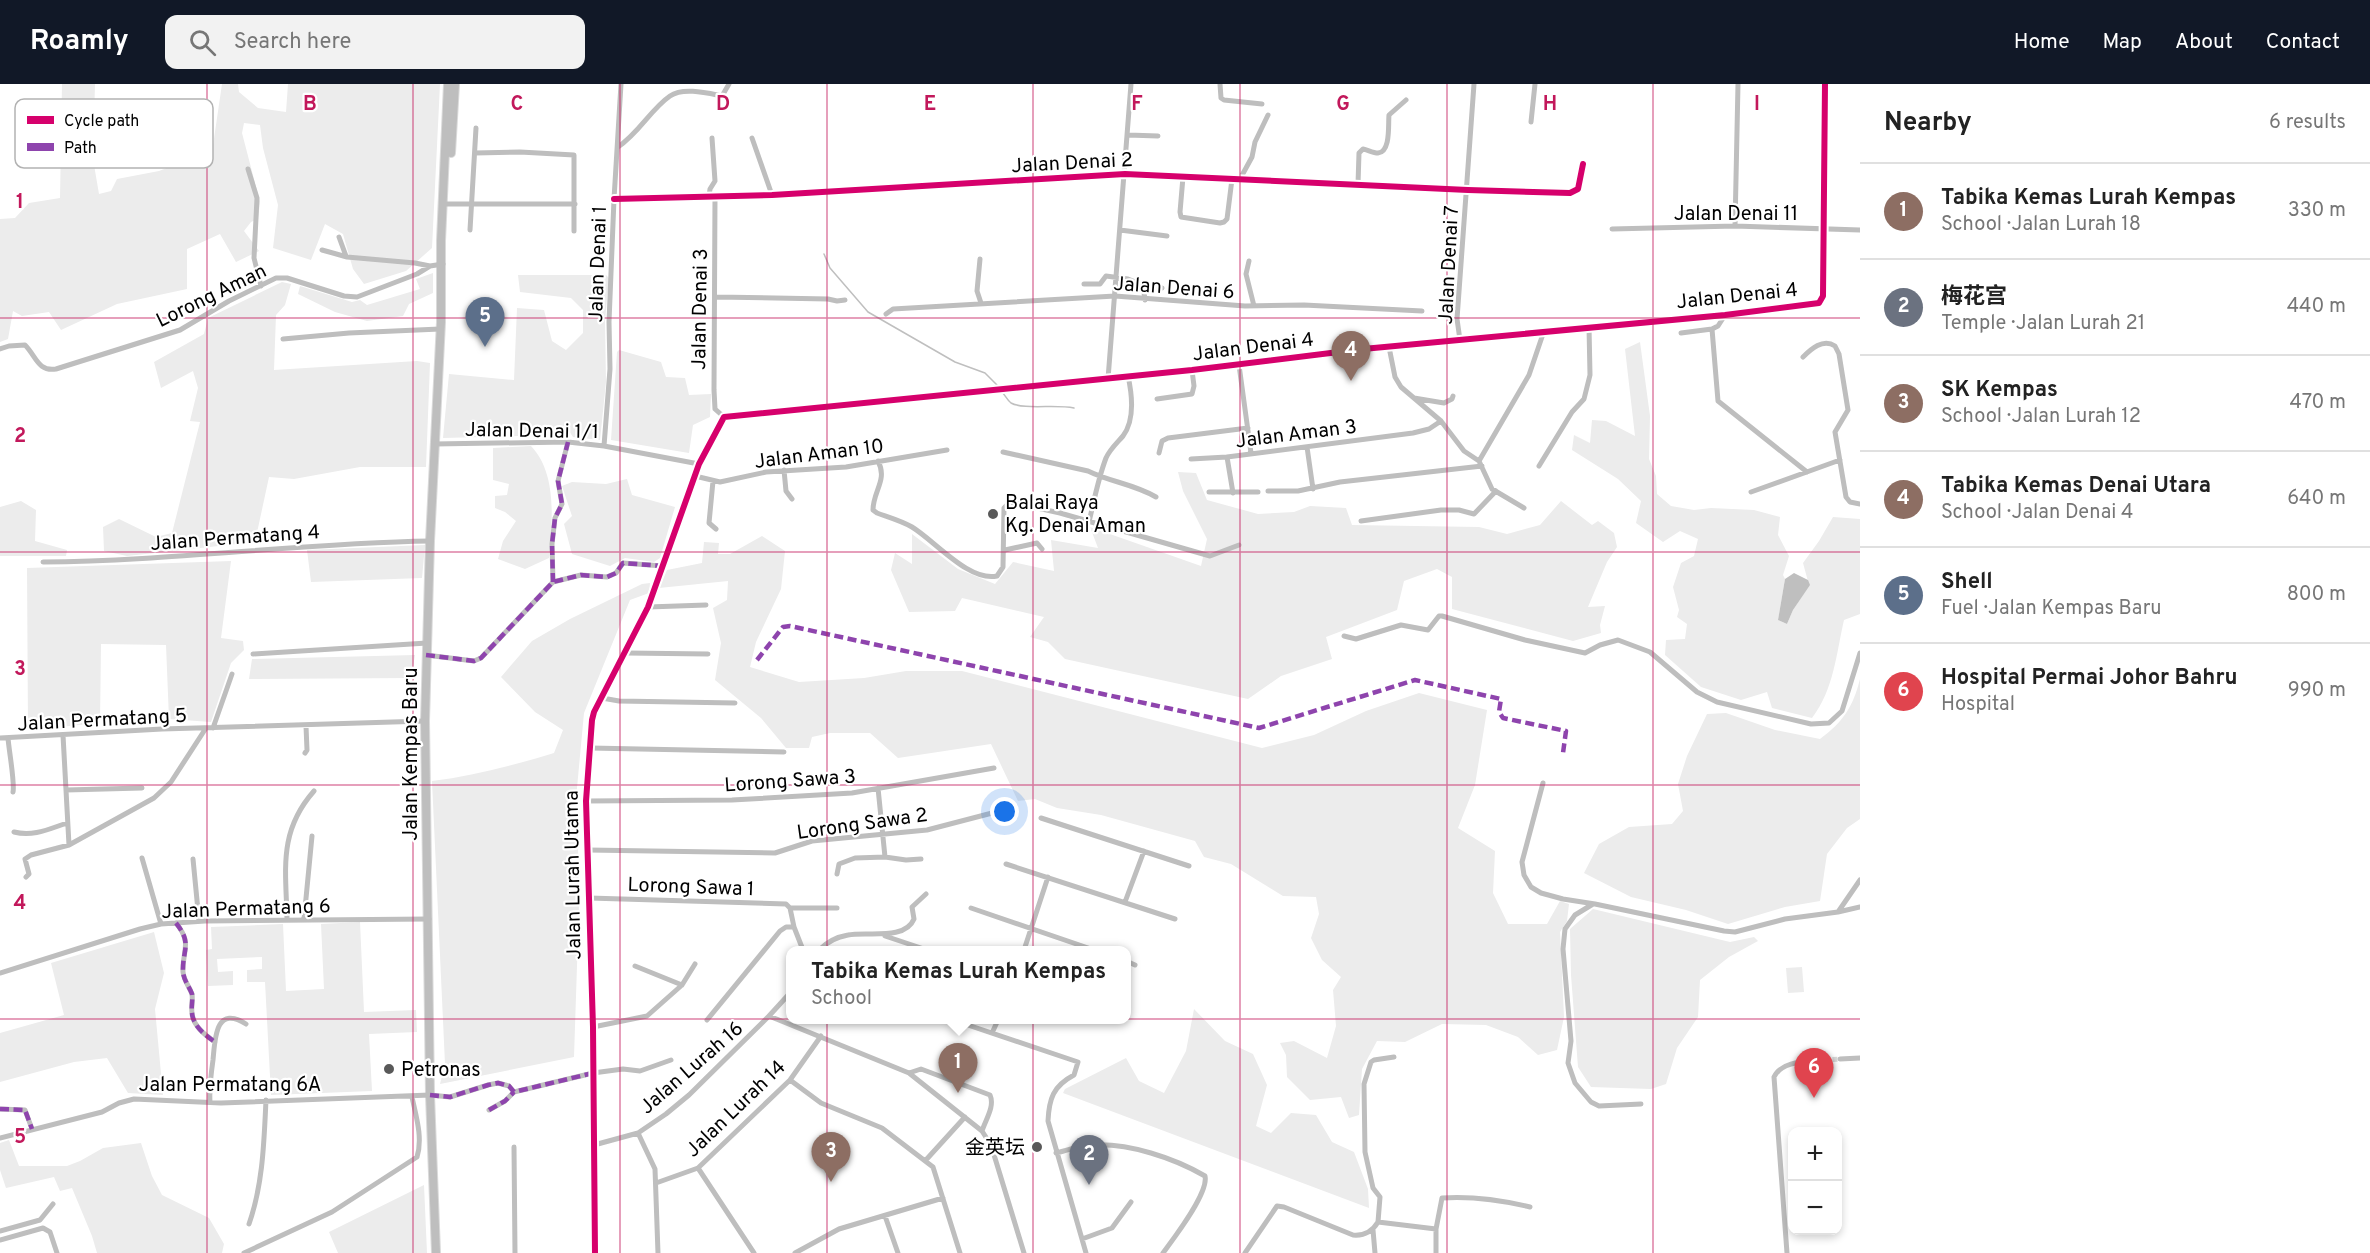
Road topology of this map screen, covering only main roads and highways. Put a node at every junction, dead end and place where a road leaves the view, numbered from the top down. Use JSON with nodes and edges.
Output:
{"nodes":[{"id":1,"x":448,"y":84,"type":"edge"},
{"id":2,"x":455,"y":84,"type":"edge"},
{"id":3,"x":443,"y":260,"type":"junction"},
{"id":4,"x":436,"y":1253,"type":"edge"}],
"edges":[{"from":1,"to":3,"type":"main road","name":"Jalan Kempas Baru"},
{"from":2,"to":3,"type":"main road","name":"Jalan Kempas Baru"},
{"from":3,"to":4,"type":"main road","name":"Jalan Kempas Baru"}]}
